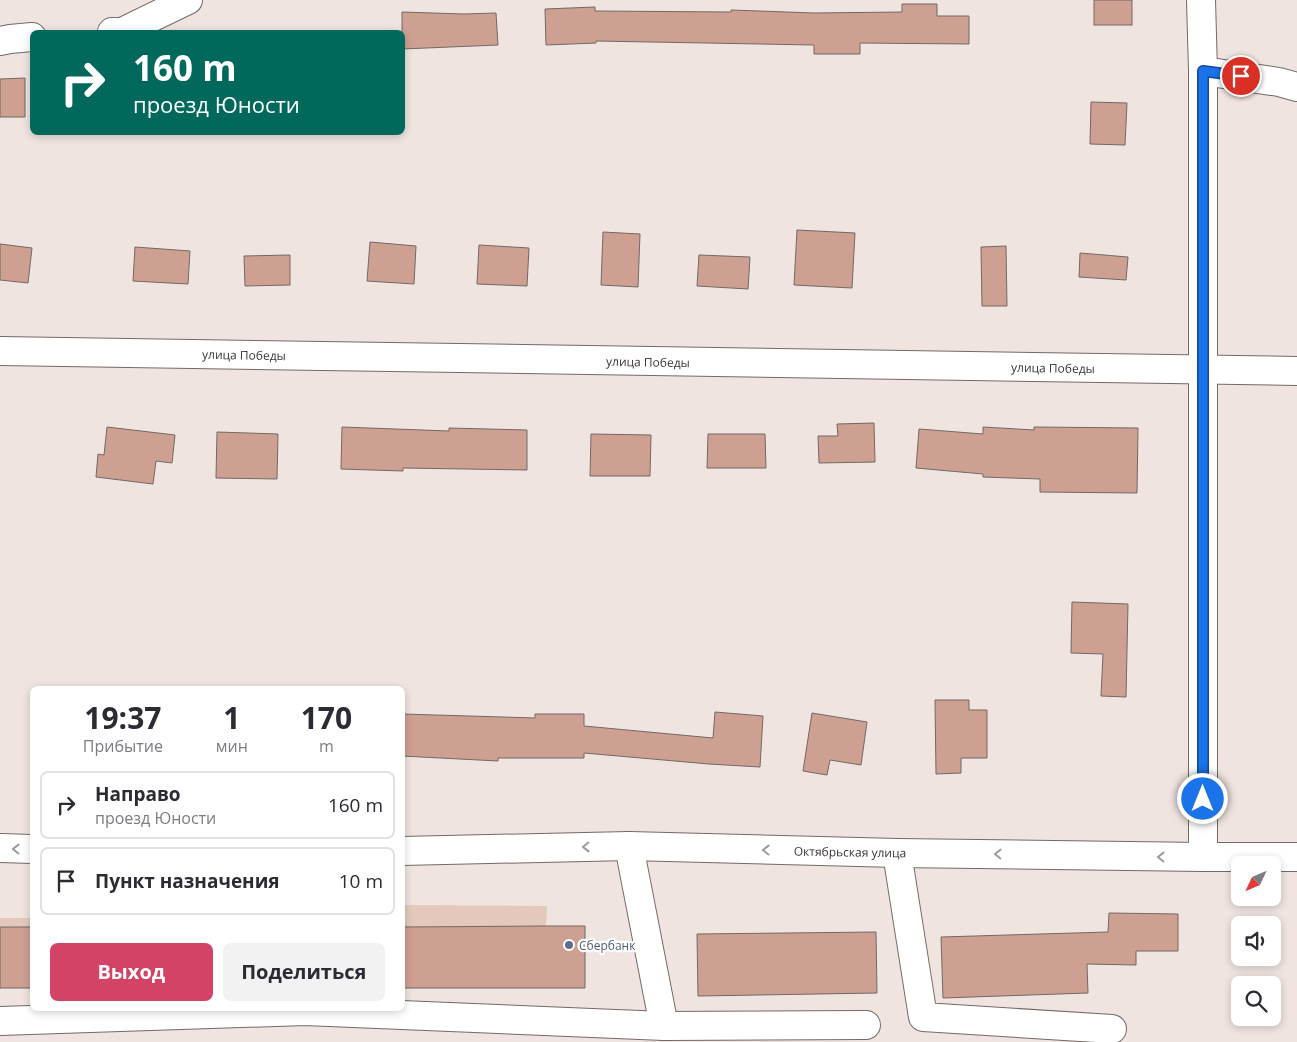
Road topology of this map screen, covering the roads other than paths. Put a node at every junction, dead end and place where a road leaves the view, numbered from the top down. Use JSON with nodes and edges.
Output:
{"nodes":[{"id":1,"x":188,"y":0,"type":"edge"},
{"id":2,"x":1201,"y":0,"type":"edge"},
{"id":3,"x":126,"y":30,"type":"edge"},
{"id":4,"x":30,"y":38,"type":"edge"},
{"id":5,"x":0,"y":41,"type":"edge"},
{"id":6,"x":1203,"y":71,"type":"junction"},
{"id":7,"x":1297,"y":87,"type":"edge"},
{"id":8,"x":0,"y":351,"type":"edge"},
{"id":9,"x":1203,"y":370,"type":"junction"},
{"id":10,"x":1297,"y":371,"type":"edge"},
{"id":11,"x":629,"y":846,"type":"junction"},
{"id":12,"x":0,"y":848,"type":"edge"},
{"id":13,"x":30,"y":849,"type":"edge"},
{"id":14,"x":405,"y":851,"type":"edge"},
{"id":15,"x":897,"y":853,"type":"junction"},
{"id":16,"x":1203,"y":857,"type":"junction"},
{"id":17,"x":1297,"y":857,"type":"edge"},
{"id":18,"x":277,"y":1011,"type":"edge"},
{"id":19,"x":327,"y":1011,"type":"edge"},
{"id":20,"x":0,"y":1021,"type":"edge"},
{"id":21,"x":866,"y":1025,"type":"dead end"},
{"id":22,"x":664,"y":1026,"type":"junction"},
{"id":23,"x":1112,"y":1029,"type":"dead end"}],
"edges":[{"from":1,"to":3,"type":"street"},
{"from":2,"to":6,"type":"street"},
{"from":4,"to":5,"type":"street"},
{"from":6,"to":7,"type":"street"},
{"from":6,"to":9,"type":"street"},
{"from":8,"to":9,"type":"street","name":"улица Победы"},
{"from":9,"to":10,"type":"street","name":"улица Победы"},
{"from":9,"to":16,"type":"street"},
{"from":11,"to":14,"type":"street","name":"Октябрьская улица","one_way":true},
{"from":15,"to":11,"type":"street","name":"Октябрьская улица","one_way":true},
{"from":11,"to":22,"type":"street"},
{"from":13,"to":12,"type":"street","one_way":true},
{"from":16,"to":15,"type":"street","name":"Октябрьская улица","one_way":true},
{"from":15,"to":23,"type":"street"},
{"from":16,"to":17,"type":"street","name":"Октябрьская улица"},
{"from":18,"to":20,"type":"street"},
{"from":19,"to":22,"type":"street"},
{"from":21,"to":22,"type":"street"}]}
